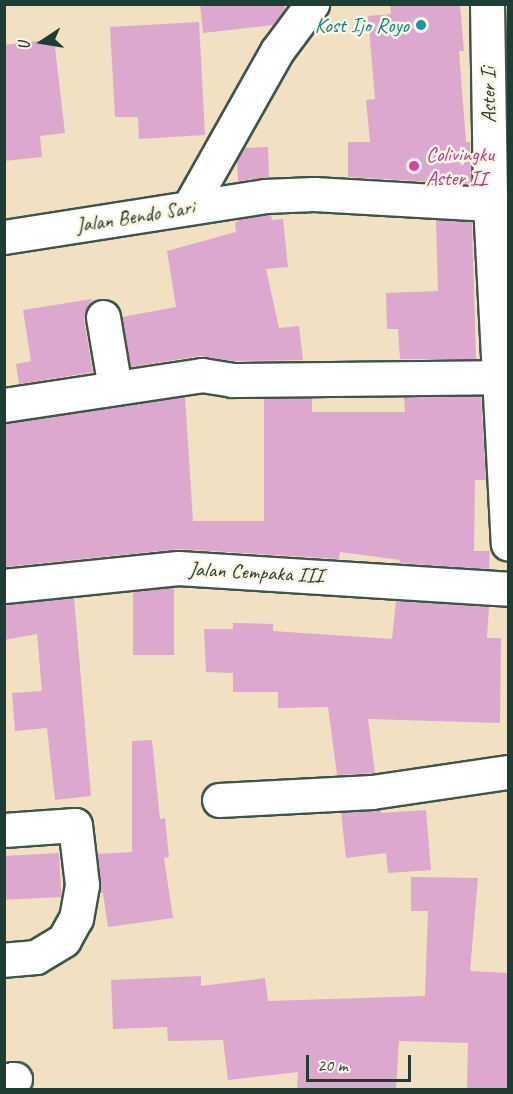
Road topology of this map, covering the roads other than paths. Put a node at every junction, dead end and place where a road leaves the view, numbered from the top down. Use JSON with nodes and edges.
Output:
{"nodes":[{"id":1,"x":312,"y":4,"type":"edge"},
{"id":2,"x":487,"y":4,"type":"edge"},
{"id":3,"x":496,"y":196,"type":"edge"},
{"id":4,"x":189,"y":207,"type":"junction"},
{"id":5,"x":4,"y":237,"type":"edge"},
{"id":6,"x":103,"y":317,"type":"dead end"},
{"id":7,"x":500,"y":377,"type":"junction"},
{"id":8,"x":115,"y":388,"type":"junction"},
{"id":9,"x":4,"y":405,"type":"edge"},
{"id":10,"x":507,"y":508,"type":"edge"},
{"id":11,"x":508,"y":544,"type":"edge"},
{"id":12,"x":4,"y":586,"type":"edge"},
{"id":13,"x":508,"y":589,"type":"edge"},
{"id":14,"x":508,"y":771,"type":"edge"},
{"id":15,"x":219,"y":800,"type":"dead end"},
{"id":16,"x":4,"y":830,"type":"edge"},
{"id":17,"x":4,"y":960,"type":"edge"}],
"edges":[{"from":1,"to":4,"type":"street"},
{"from":2,"to":3,"type":"street","name":"Aster Ii"},
{"from":3,"to":4,"type":"street","name":"Jalan Bendo Sari"},
{"from":3,"to":7,"type":"street","name":"Aster Ii"},
{"from":4,"to":5,"type":"street","name":"Jalan Bendo Sari"},
{"from":6,"to":8,"type":"street"},
{"from":7,"to":8,"type":"street"},
{"from":7,"to":10,"type":"street","name":"Aster Ii"},
{"from":8,"to":9,"type":"street"},
{"from":10,"to":11,"type":"street","name":"Aster Ii"},
{"from":12,"to":13,"type":"street","name":"Jalan Cempaka III"},
{"from":14,"to":15,"type":"street"},
{"from":16,"to":17,"type":"street"}]}
